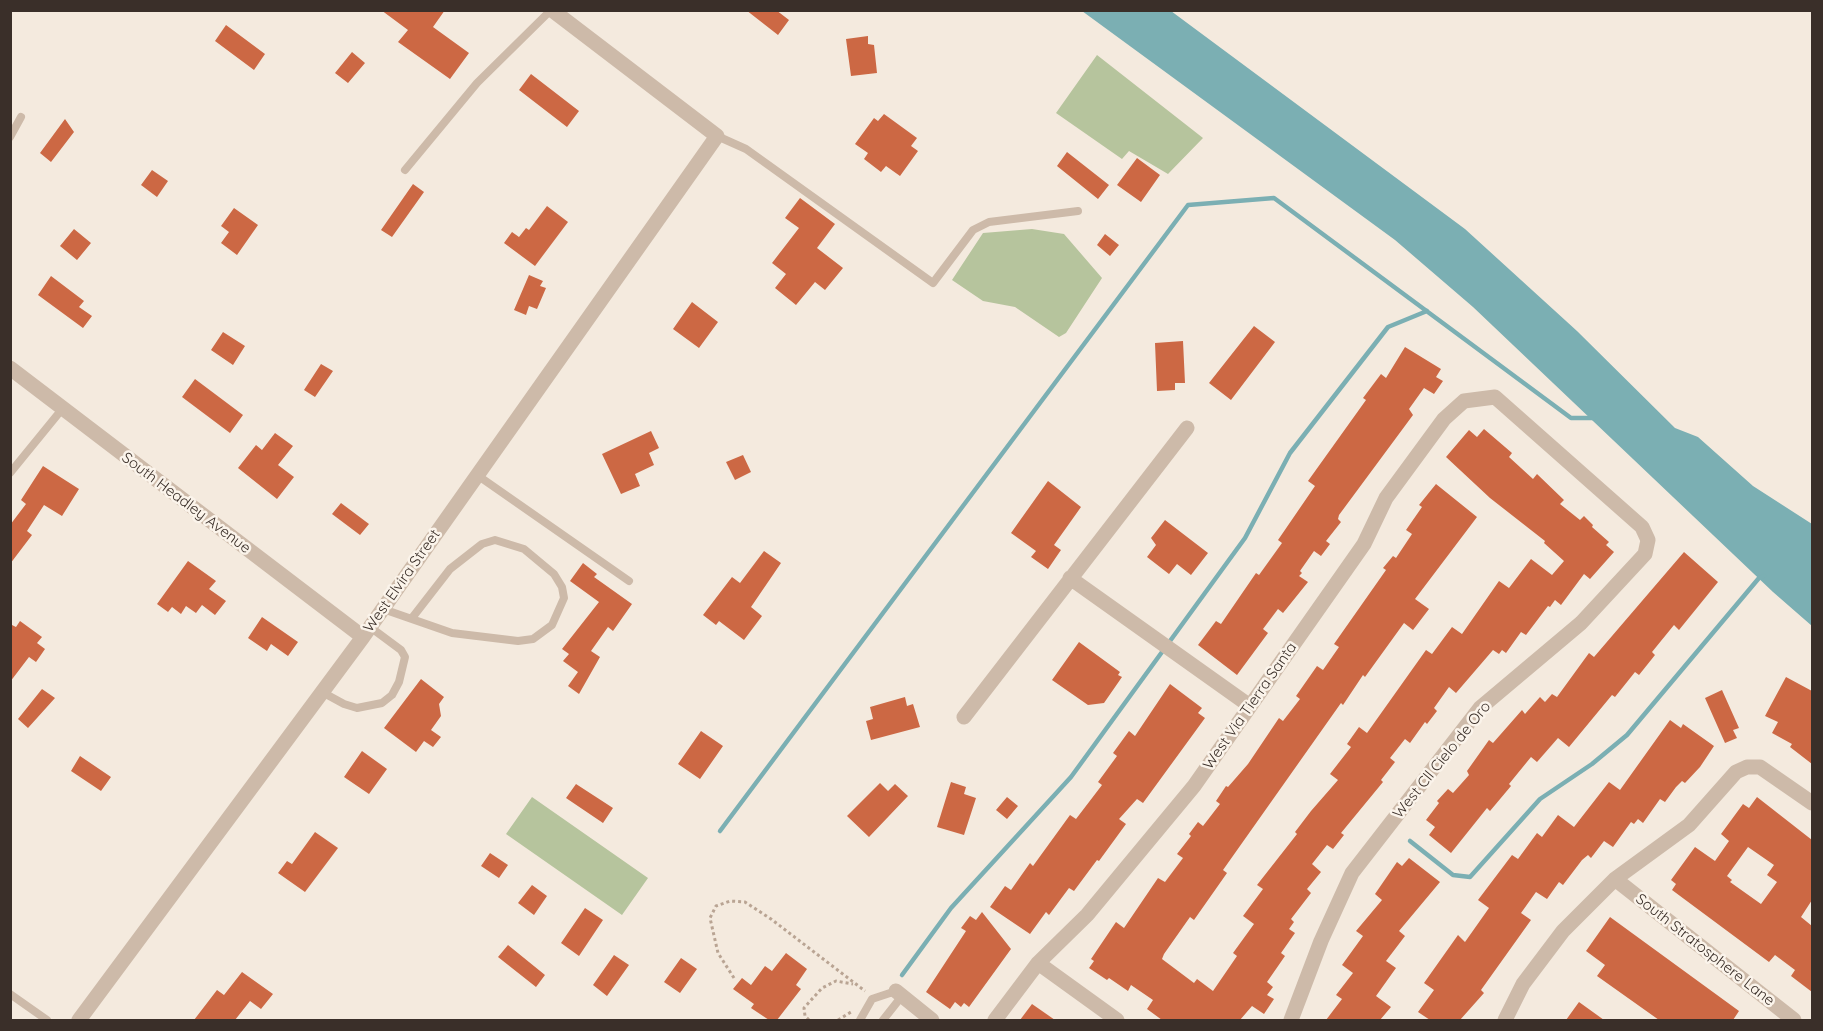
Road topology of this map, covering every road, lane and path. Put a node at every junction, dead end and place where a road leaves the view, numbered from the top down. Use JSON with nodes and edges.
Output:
{"nodes":[{"id":1,"x":552,"y":10,"type":"edge"},
{"id":2,"x":21,"y":117,"type":"dead end"},
{"id":3,"x":717,"y":136,"type":"junction"},
{"id":4,"x":10,"y":137,"type":"edge"},
{"id":5,"x":405,"y":170,"type":"dead end"},
{"id":6,"x":1078,"y":211,"type":"dead end"},
{"id":7,"x":10,"y":368,"type":"edge"},
{"id":8,"x":1495,"y":397,"type":"joint"},
{"id":9,"x":63,"y":408,"type":"junction"},
{"id":10,"x":1188,"y":428,"type":"dead end"},
{"id":11,"x":10,"y":473,"type":"edge"},
{"id":12,"x":477,"y":475,"type":"junction"},
{"id":13,"x":1070,"y":578,"type":"junction"},
{"id":14,"x":629,"y":581,"type":"dead end"},
{"id":15,"x":383,"y":609,"type":"junction"},
{"id":16,"x":412,"y":618,"type":"junction"},
{"id":17,"x":366,"y":632,"type":"junction"},
{"id":18,"x":322,"y":692,"type":"junction"},
{"id":19,"x":1250,"y":706,"type":"junction"},
{"id":20,"x":964,"y":717,"type":"dead end"},
{"id":21,"x":1812,"y":804,"type":"edge"},
{"id":22,"x":1615,"y":879,"type":"junction"},
{"id":23,"x":1038,"y":963,"type":"junction"},
{"id":24,"x":734,"y":978,"type":"dead end"},
{"id":25,"x":855,"y":984,"type":"junction"},
{"id":26,"x":899,"y":993,"type":"junction"},
{"id":27,"x":10,"y":994,"type":"edge"},
{"id":28,"x":877,"y":997,"type":"junction"},
{"id":29,"x":47,"y":1020,"type":"edge"},
{"id":30,"x":78,"y":1020,"type":"edge"},
{"id":31,"x":809,"y":1020,"type":"edge"},
{"id":32,"x":860,"y":1020,"type":"edge"},
{"id":33,"x":883,"y":1020,"type":"edge"},
{"id":34,"x":932,"y":1020,"type":"edge"},
{"id":35,"x":995,"y":1020,"type":"edge"},
{"id":36,"x":1118,"y":1020,"type":"edge"},
{"id":37,"x":1291,"y":1020,"type":"edge"},
{"id":38,"x":1505,"y":1020,"type":"edge"},
{"id":39,"x":1794,"y":1020,"type":"edge"}],
"edges":[{"from":1,"to":3,"type":"street"},
{"from":1,"to":5,"type":"lane"},
{"from":2,"to":4,"type":"lane"},
{"from":3,"to":6,"type":"lane"},
{"from":3,"to":12,"type":"street","name":"West Elvira Street"},
{"from":7,"to":9,"type":"street","name":"South Headley Avenue"},
{"from":8,"to":19,"type":"street","name":"West Via Tierra Santa"},
{"from":8,"to":37,"type":"street","name":"West Cll Cielo de Oro"},
{"from":9,"to":11,"type":"lane"},
{"from":9,"to":17,"type":"street","name":"South Headley Avenue"},
{"from":10,"to":13,"type":"street"},
{"from":12,"to":14,"type":"lane"},
{"from":12,"to":15,"type":"street","name":"West Elvira Street"},
{"from":13,"to":19,"type":"street"},
{"from":13,"to":20,"type":"street"},
{"from":15,"to":16,"type":"lane"},
{"from":15,"to":17,"type":"street","name":"West Elvira Street"},
{"from":16,"to":16,"type":"lane"},
{"from":17,"to":18,"type":"street","name":"West Elvira Street"},
{"from":17,"to":18,"type":"lane"},
{"from":18,"to":30,"type":"street","name":"West Elvira Street"},
{"from":19,"to":23,"type":"street","name":"West Via Tierra Santa"},
{"from":21,"to":22,"type":"street"},
{"from":22,"to":38,"type":"street"},
{"from":22,"to":39,"type":"street","name":"South Stratosphere Lane"},
{"from":23,"to":35,"type":"street","name":"West Via Tierra Santa"},
{"from":23,"to":36,"type":"street"},
{"from":24,"to":25,"type":"path"},
{"from":25,"to":28,"type":"path"},
{"from":25,"to":31,"type":"path"},
{"from":26,"to":28,"type":"lane"},
{"from":26,"to":33,"type":"lane"},
{"from":26,"to":34,"type":"street"},
{"from":27,"to":29,"type":"lane"},
{"from":28,"to":32,"type":"lane"}]}
